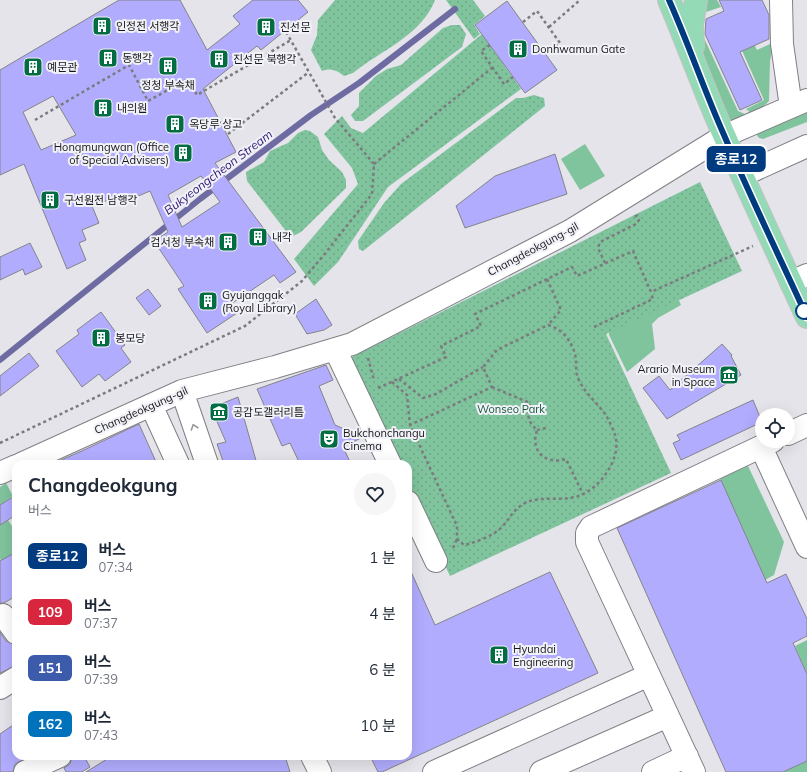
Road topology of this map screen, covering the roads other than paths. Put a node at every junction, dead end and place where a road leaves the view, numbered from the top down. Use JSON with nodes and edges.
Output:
{"nodes":[{"id":1,"x":669,"y":0,"type":"edge"},
{"id":2,"x":696,"y":0,"type":"edge"},
{"id":3,"x":781,"y":0,"type":"edge"},
{"id":4,"x":693,"y":55,"type":"junction"},
{"id":5,"x":799,"y":103,"type":"edge"},
{"id":6,"x":724,"y":136,"type":"junction"},
{"id":7,"x":807,"y":146,"type":"edge"},
{"id":8,"x":743,"y":175,"type":"junction"},
{"id":9,"x":799,"y":279,"type":"edge"},
{"id":10,"x":807,"y":317,"type":"edge"},
{"id":11,"x":335,"y":349,"type":"junction"},
{"id":12,"x":182,"y":391,"type":"junction"},
{"id":13,"x":151,"y":405,"type":"junction"},
{"id":14,"x":807,"y":425,"type":"edge"},
{"id":15,"x":795,"y":431,"type":"edge"},
{"id":16,"x":759,"y":448,"type":"edge"},
{"id":17,"x":769,"y":448,"type":"edge"},
{"id":18,"x":30,"y":460,"type":"edge"},
{"id":19,"x":176,"y":460,"type":"edge"},
{"id":20,"x":206,"y":460,"type":"edge"},
{"id":21,"x":388,"y":460,"type":"edge"},
{"id":22,"x":12,"y":468,"type":"edge"},
{"id":23,"x":0,"y":473,"type":"edge"},
{"id":24,"x":412,"y":510,"type":"edge"},
{"id":25,"x":807,"y":547,"type":"edge"},
{"id":26,"x":436,"y":561,"type":"dead end"},
{"id":27,"x":0,"y":618,"type":"edge"},
{"id":28,"x":12,"y":628,"type":"edge"},
{"id":29,"x":649,"y":675,"type":"junction"},
{"id":30,"x":12,"y":680,"type":"edge"},
{"id":31,"x":0,"y":688,"type":"edge"},
{"id":32,"x":668,"y":716,"type":"junction"},
{"id":33,"x":51,"y":760,"type":"edge"},
{"id":34,"x":314,"y":760,"type":"edge"},
{"id":35,"x":691,"y":764,"type":"edge"},
{"id":36,"x":25,"y":772,"type":"edge"},
{"id":37,"x":320,"y":772,"type":"edge"},
{"id":38,"x":434,"y":772,"type":"edge"},
{"id":39,"x":541,"y":772,"type":"edge"},
{"id":40,"x":653,"y":772,"type":"edge"}],
"edges":[{"from":1,"to":4,"type":"main road"},
{"from":2,"to":4,"type":"main road"},
{"from":3,"to":5,"type":"street"},
{"from":4,"to":6,"type":"main road"},
{"from":5,"to":6,"type":"street","name":"Changdeokgung-gil"},
{"from":6,"to":8,"type":"main road"},
{"from":6,"to":11,"type":"street","name":"Changdeokgung-gil"},
{"from":7,"to":8,"type":"street"},
{"from":8,"to":9,"type":"main road"},
{"from":9,"to":10,"type":"main road"},
{"from":11,"to":12,"type":"street","name":"Changdeokgung-gil"},
{"from":11,"to":21,"type":"street"},
{"from":12,"to":13,"type":"street","name":"Changdeokgung-gil"},
{"from":20,"to":12,"type":"street","one_way":true},
{"from":13,"to":18,"type":"street","name":"Changdeokgung-gil"},
{"from":13,"to":19,"type":"street"},
{"from":14,"to":15,"type":"street"},
{"from":16,"to":29,"type":"street"},
{"from":17,"to":25,"type":"street"},
{"from":22,"to":23,"type":"street"},
{"from":24,"to":26,"type":"street"},
{"from":27,"to":28,"type":"street"},
{"from":29,"to":32,"type":"street"},
{"from":29,"to":38,"type":"street"},
{"from":30,"to":31,"type":"street"},
{"from":32,"to":35,"type":"street"},
{"from":32,"to":39,"type":"street"},
{"from":33,"to":36,"type":"street"},
{"from":34,"to":37,"type":"street"},
{"from":35,"to":40,"type":"street"}]}
